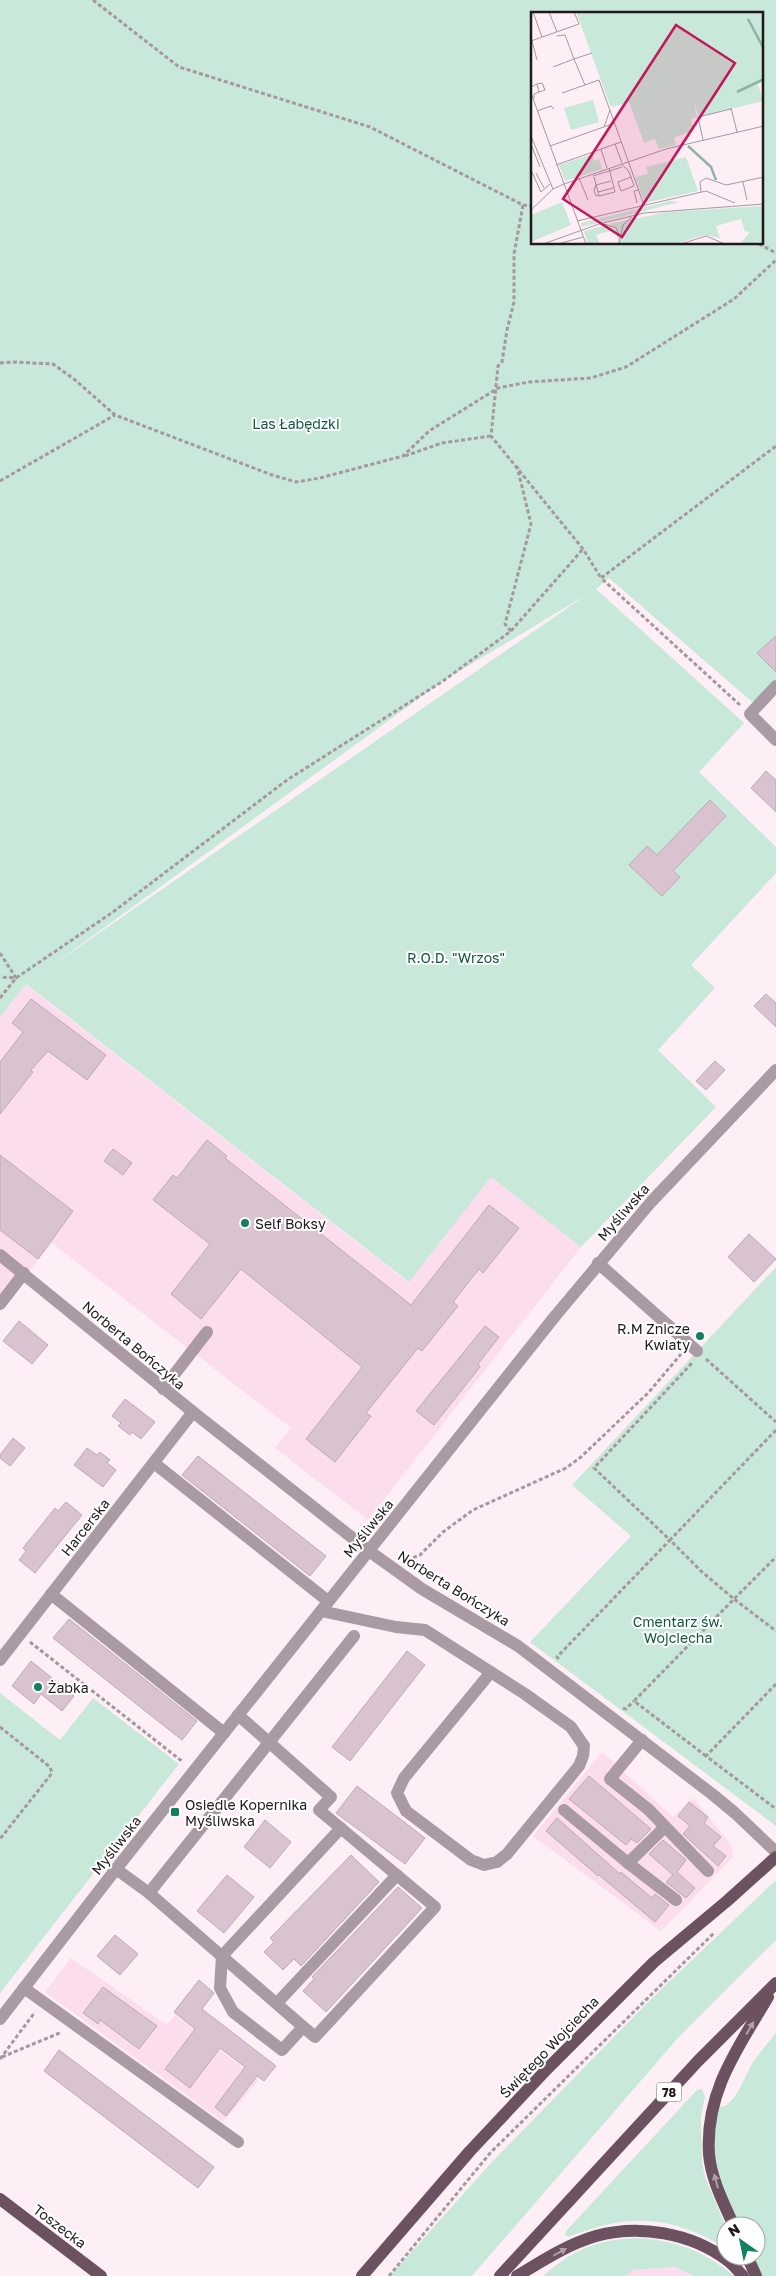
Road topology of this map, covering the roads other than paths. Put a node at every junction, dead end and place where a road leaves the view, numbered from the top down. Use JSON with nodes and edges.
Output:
{"nodes":[{"id":1,"x":776,"y":686,"type":"edge"},
{"id":2,"x":776,"y":740,"type":"edge"},
{"id":3,"x":776,"y":1070,"type":"edge"},
{"id":4,"x":0,"y":1255,"type":"edge"},
{"id":5,"x":598,"y":1263,"type":"junction"},
{"id":6,"x":24,"y":1273,"type":"junction"},
{"id":7,"x":0,"y":1304,"type":"edge"},
{"id":8,"x":207,"y":1332,"type":"dead end"},
{"id":9,"x":699,"y":1353,"type":"road end"},
{"id":10,"x":163,"y":1389,"type":"junction"},
{"id":11,"x":193,"y":1412,"type":"junction"},
{"id":12,"x":154,"y":1463,"type":"junction"},
{"id":13,"x":369,"y":1551,"type":"junction"},
{"id":14,"x":51,"y":1594,"type":"junction"},
{"id":15,"x":325,"y":1606,"type":"junction"},
{"id":16,"x":354,"y":1636,"type":"dead end"},
{"id":17,"x":0,"y":1660,"type":"edge"},
{"id":18,"x":491,"y":1672,"type":"junction"},
{"id":19,"x":238,"y":1715,"type":"junction"},
{"id":20,"x":224,"y":1733,"type":"junction"},
{"id":21,"x":642,"y":1740,"type":"junction"},
{"id":22,"x":270,"y":1741,"type":"junction"},
{"id":23,"x":564,"y":1810,"type":"dead end"},
{"id":24,"x":665,"y":1827,"type":"junction"},
{"id":25,"x":341,"y":1828,"type":"junction"},
{"id":26,"x":776,"y":1852,"type":"edge"},
{"id":27,"x":776,"y":1857,"type":"edge"},
{"id":28,"x":628,"y":1863,"type":"junction"},
{"id":29,"x":116,"y":1869,"type":"junction"},
{"id":30,"x":708,"y":1871,"type":"dead end"},
{"id":31,"x":397,"y":1875,"type":"junction"},
{"id":32,"x":149,"y":1893,"type":"junction"},
{"id":33,"x":676,"y":1900,"type":"dead end"},
{"id":34,"x":222,"y":1956,"type":"junction"},
{"id":35,"x":776,"y":1983,"type":"edge"},
{"id":36,"x":24,"y":1988,"type":"junction"},
{"id":37,"x":277,"y":2004,"type":"junction"},
{"id":38,"x":0,"y":2019,"type":"edge"},
{"id":39,"x":303,"y":2027,"type":"junction"},
{"id":40,"x":238,"y":2142,"type":"dead end"},
{"id":41,"x":0,"y":2199,"type":"edge"},
{"id":42,"x":729,"y":2216,"type":"edge"},
{"id":43,"x":101,"y":2276,"type":"edge"},
{"id":44,"x":362,"y":2276,"type":"edge"},
{"id":45,"x":500,"y":2276,"type":"edge"},
{"id":46,"x":518,"y":2276,"type":"edge"},
{"id":47,"x":743,"y":2276,"type":"edge"}],
"edges":[{"from":1,"to":2,"type":"street"},
{"from":3,"to":5,"type":"street","name":"Myśliwska"},
{"from":4,"to":6,"type":"street","name":"Norberta Bończyka"},
{"from":5,"to":9,"type":"street"},
{"from":5,"to":13,"type":"street","name":"Myśliwska"},
{"from":6,"to":7,"type":"street"},
{"from":6,"to":10,"type":"street","name":"Norberta Bończyka"},
{"from":8,"to":10,"type":"street"},
{"from":10,"to":11,"type":"street","name":"Norberta Bończyka"},
{"from":11,"to":12,"type":"street","name":"Harcerska"},
{"from":11,"to":13,"type":"street","name":"Norberta Bończyka"},
{"from":12,"to":14,"type":"street","name":"Harcerska"},
{"from":12,"to":15,"type":"street"},
{"from":13,"to":15,"type":"street","name":"Myśliwska"},
{"from":13,"to":21,"type":"street","name":"Norberta Bończyka"},
{"from":14,"to":17,"type":"street","name":"Harcerska"},
{"from":14,"to":20,"type":"street"},
{"from":15,"to":18,"type":"street"},
{"from":15,"to":19,"type":"street","name":"Myśliwska"},
{"from":16,"to":22,"type":"street"},
{"from":18,"to":18,"type":"street"},
{"from":19,"to":20,"type":"street","name":"Myśliwska"},
{"from":19,"to":22,"type":"street"},
{"from":20,"to":29,"type":"street","name":"Myśliwska"},
{"from":21,"to":24,"type":"street"},
{"from":21,"to":26,"type":"street","name":"Norberta Bończyka"},
{"from":22,"to":25,"type":"street"},
{"from":22,"to":32,"type":"street"},
{"from":23,"to":28,"type":"street"},
{"from":24,"to":28,"type":"street"},
{"from":24,"to":30,"type":"street"},
{"from":25,"to":31,"type":"street"},
{"from":25,"to":34,"type":"street"},
{"from":27,"to":44,"type":"main road","name":"Świętego Wojciecha"},
{"from":28,"to":33,"type":"street"},
{"from":29,"to":32,"type":"street"},
{"from":29,"to":36,"type":"street","name":"Myśliwska"},
{"from":31,"to":37,"type":"street"},
{"from":31,"to":39,"type":"street"},
{"from":32,"to":34,"type":"street"},
{"from":34,"to":37,"type":"street"},
{"from":34,"to":39,"type":"street"},
{"from":42,"to":35,"type":"main road","one_way":true},
{"from":35,"to":45,"type":"main road","number":"78"},
{"from":36,"to":38,"type":"street","name":"Myśliwska"},
{"from":36,"to":40,"type":"street"},
{"from":37,"to":39,"type":"street"},
{"from":41,"to":43,"type":"main road","name":"Toszecka"},
{"from":46,"to":47,"type":"main road","one_way":true}]}
